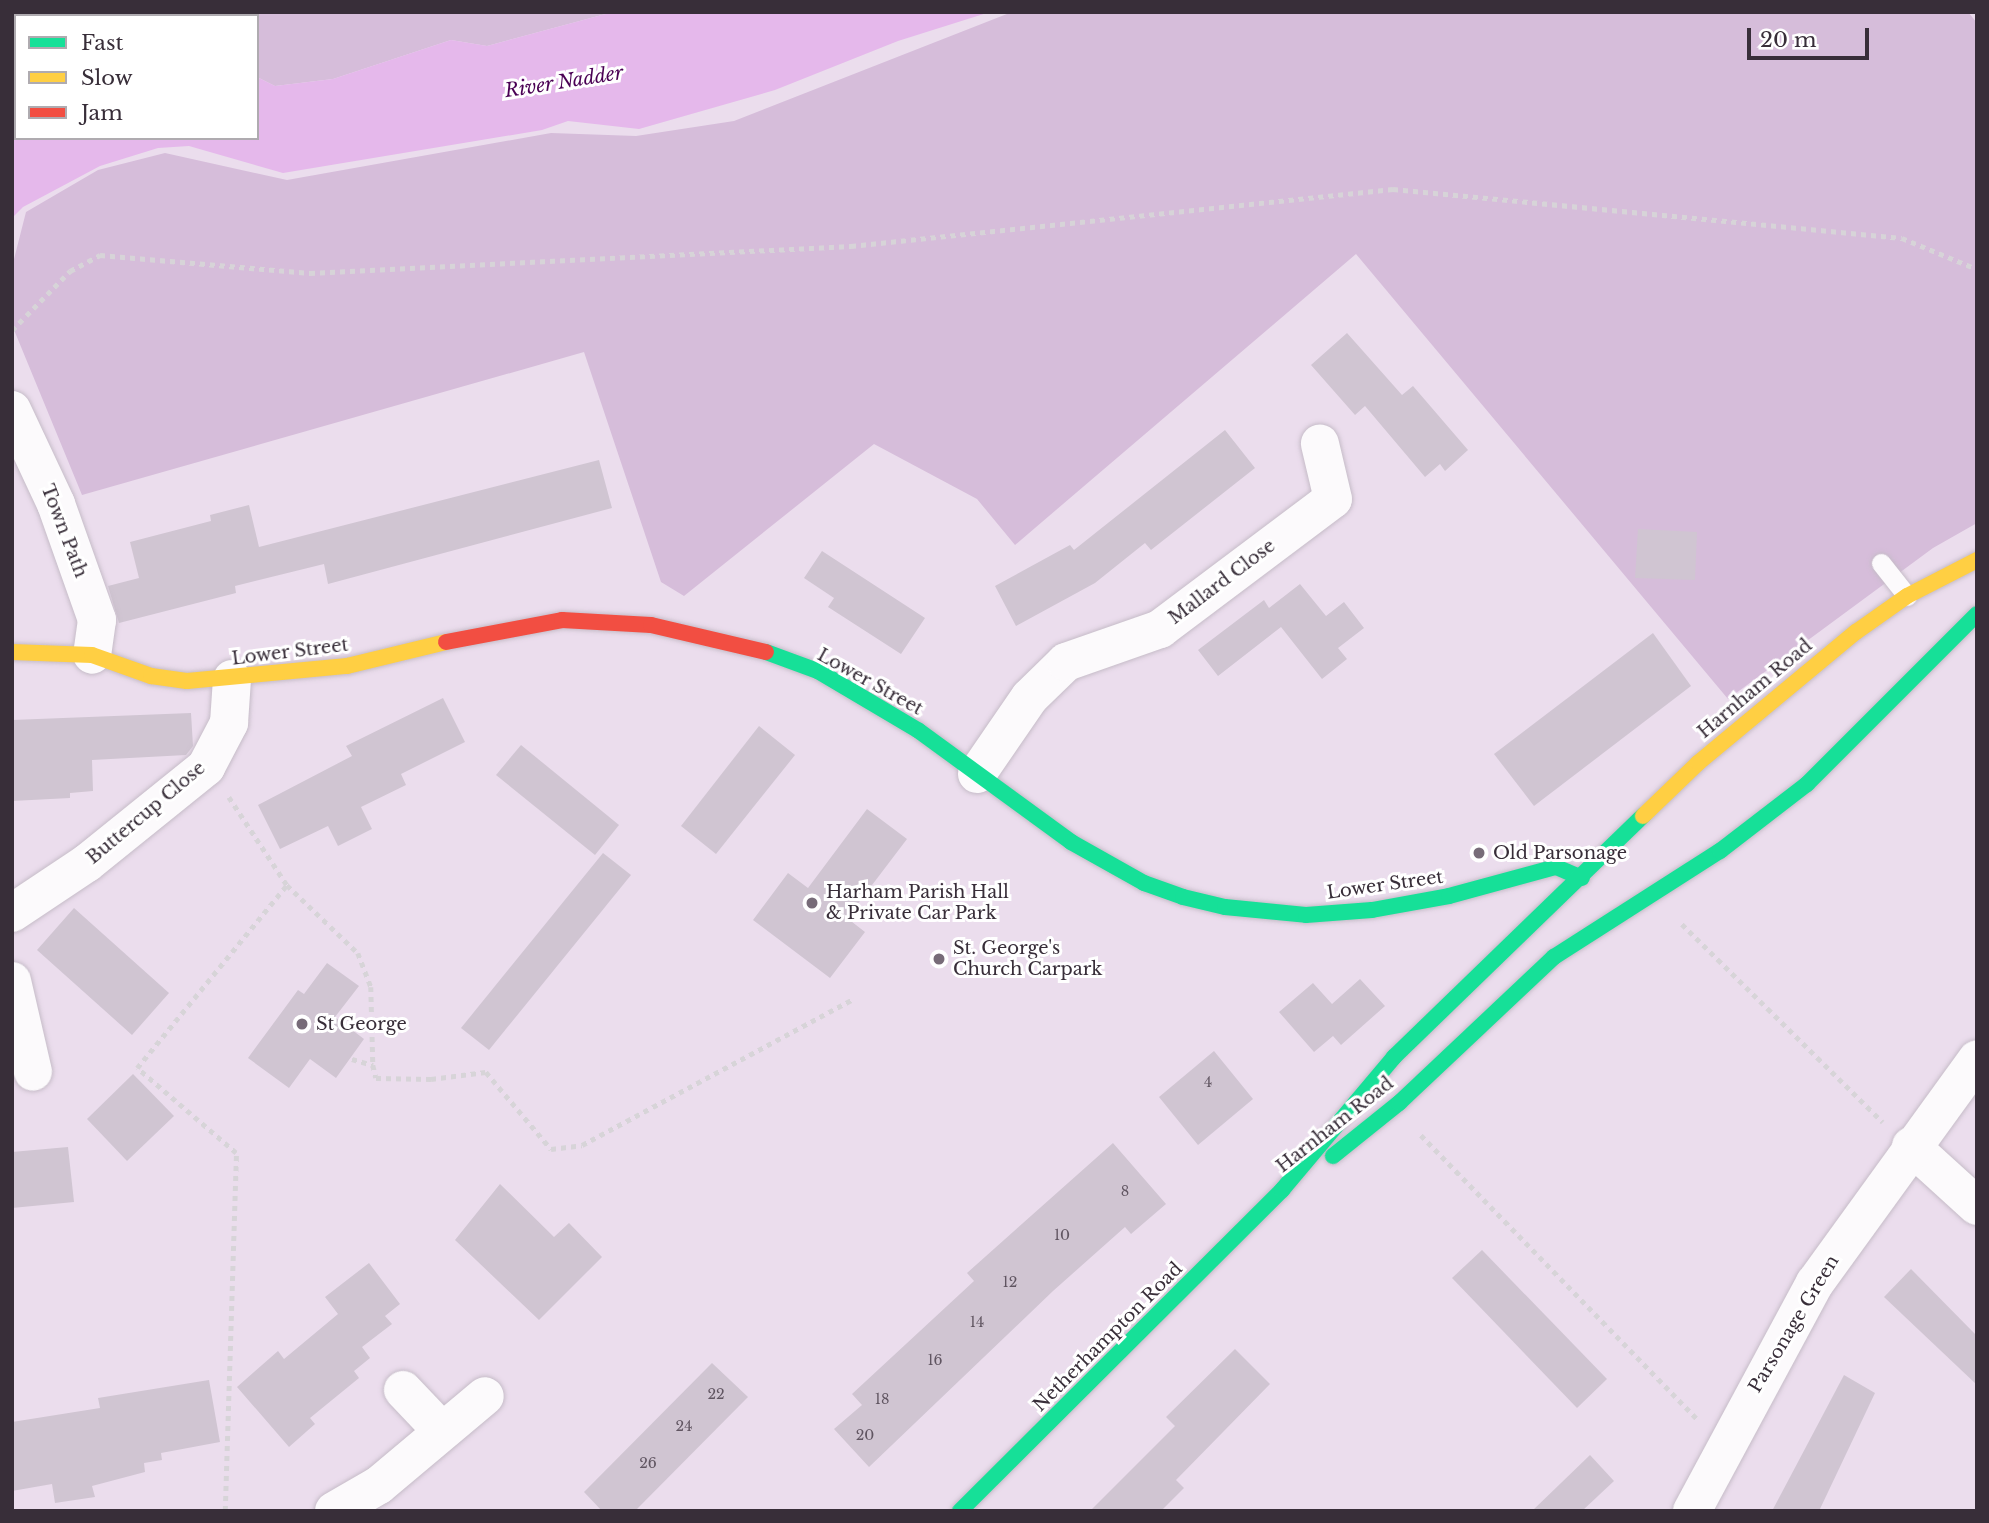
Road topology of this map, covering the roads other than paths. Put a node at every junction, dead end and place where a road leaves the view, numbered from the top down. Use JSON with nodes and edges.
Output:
{"nodes":[{"id":1,"x":12,"y":410,"type":"edge"},
{"id":2,"x":1320,"y":444,"type":"dead end"},
{"id":3,"x":1977,"y":560,"type":"edge"},
{"id":4,"x":1881,"y":562,"type":"dead end"},
{"id":5,"x":1907,"y":596,"type":"junction"},
{"id":6,"x":1977,"y":614,"type":"edge"},
{"id":7,"x":12,"y":652,"type":"edge"},
{"id":8,"x":92,"y":655,"type":"junction"},
{"id":9,"x":232,"y":679,"type":"junction"},
{"id":10,"x":977,"y":774,"type":"junction"},
{"id":11,"x":1587,"y":880,"type":"junction"},
{"id":12,"x":1619,"y":888,"type":"dead end"},
{"id":13,"x":1646,"y":895,"type":"junction"},
{"id":14,"x":12,"y":913,"type":"edge"},
{"id":15,"x":12,"y":981,"type":"edge"},
{"id":16,"x":1977,"y":1059,"type":"edge"},
{"id":17,"x":23,"y":1074,"type":"edge"},
{"id":18,"x":1911,"y":1146,"type":"junction"},
{"id":19,"x":1283,"y":1190,"type":"junction"},
{"id":20,"x":1977,"y":1206,"type":"edge"},
{"id":21,"x":403,"y":1390,"type":"dead end"},
{"id":22,"x":485,"y":1396,"type":"dead end"},
{"id":23,"x":440,"y":1429,"type":"junction"},
{"id":24,"x":334,"y":1511,"type":"edge"},
{"id":25,"x":960,"y":1511,"type":"edge"},
{"id":26,"x":1692,"y":1511,"type":"edge"}],
"edges":[{"from":1,"to":8,"type":"street","name":"Town Path"},
{"from":2,"to":10,"type":"street","name":"Mallard Close"},
{"from":3,"to":5,"type":"main road","name":"Harnham Road"},
{"from":4,"to":5,"type":"lane"},
{"from":5,"to":11,"type":"main road","name":"Harnham Road"},
{"from":6,"to":13,"type":"main road","name":"Harnham Road"},
{"from":7,"to":8,"type":"main road","name":"Lower Street"},
{"from":8,"to":9,"type":"main road","name":"Lower Street"},
{"from":9,"to":10,"type":"main road","name":"Lower Street"},
{"from":9,"to":14,"type":"street","name":"Buttercup Close"},
{"from":10,"to":11,"type":"main road","name":"Lower Street"},
{"from":11,"to":19,"type":"main road","name":"Harnham Road"},
{"from":12,"to":13,"type":"main road"},
{"from":13,"to":19,"type":"main road","name":"Harnham Road"},
{"from":15,"to":17,"type":"street"},
{"from":16,"to":18,"type":"street","name":"Parsonage Green"},
{"from":18,"to":20,"type":"street"},
{"from":18,"to":26,"type":"street","name":"Parsonage Green"},
{"from":19,"to":25,"type":"main road","name":"Netherhampton Road"},
{"from":21,"to":23,"type":"street"},
{"from":22,"to":23,"type":"street"},
{"from":23,"to":24,"type":"street"}]}
